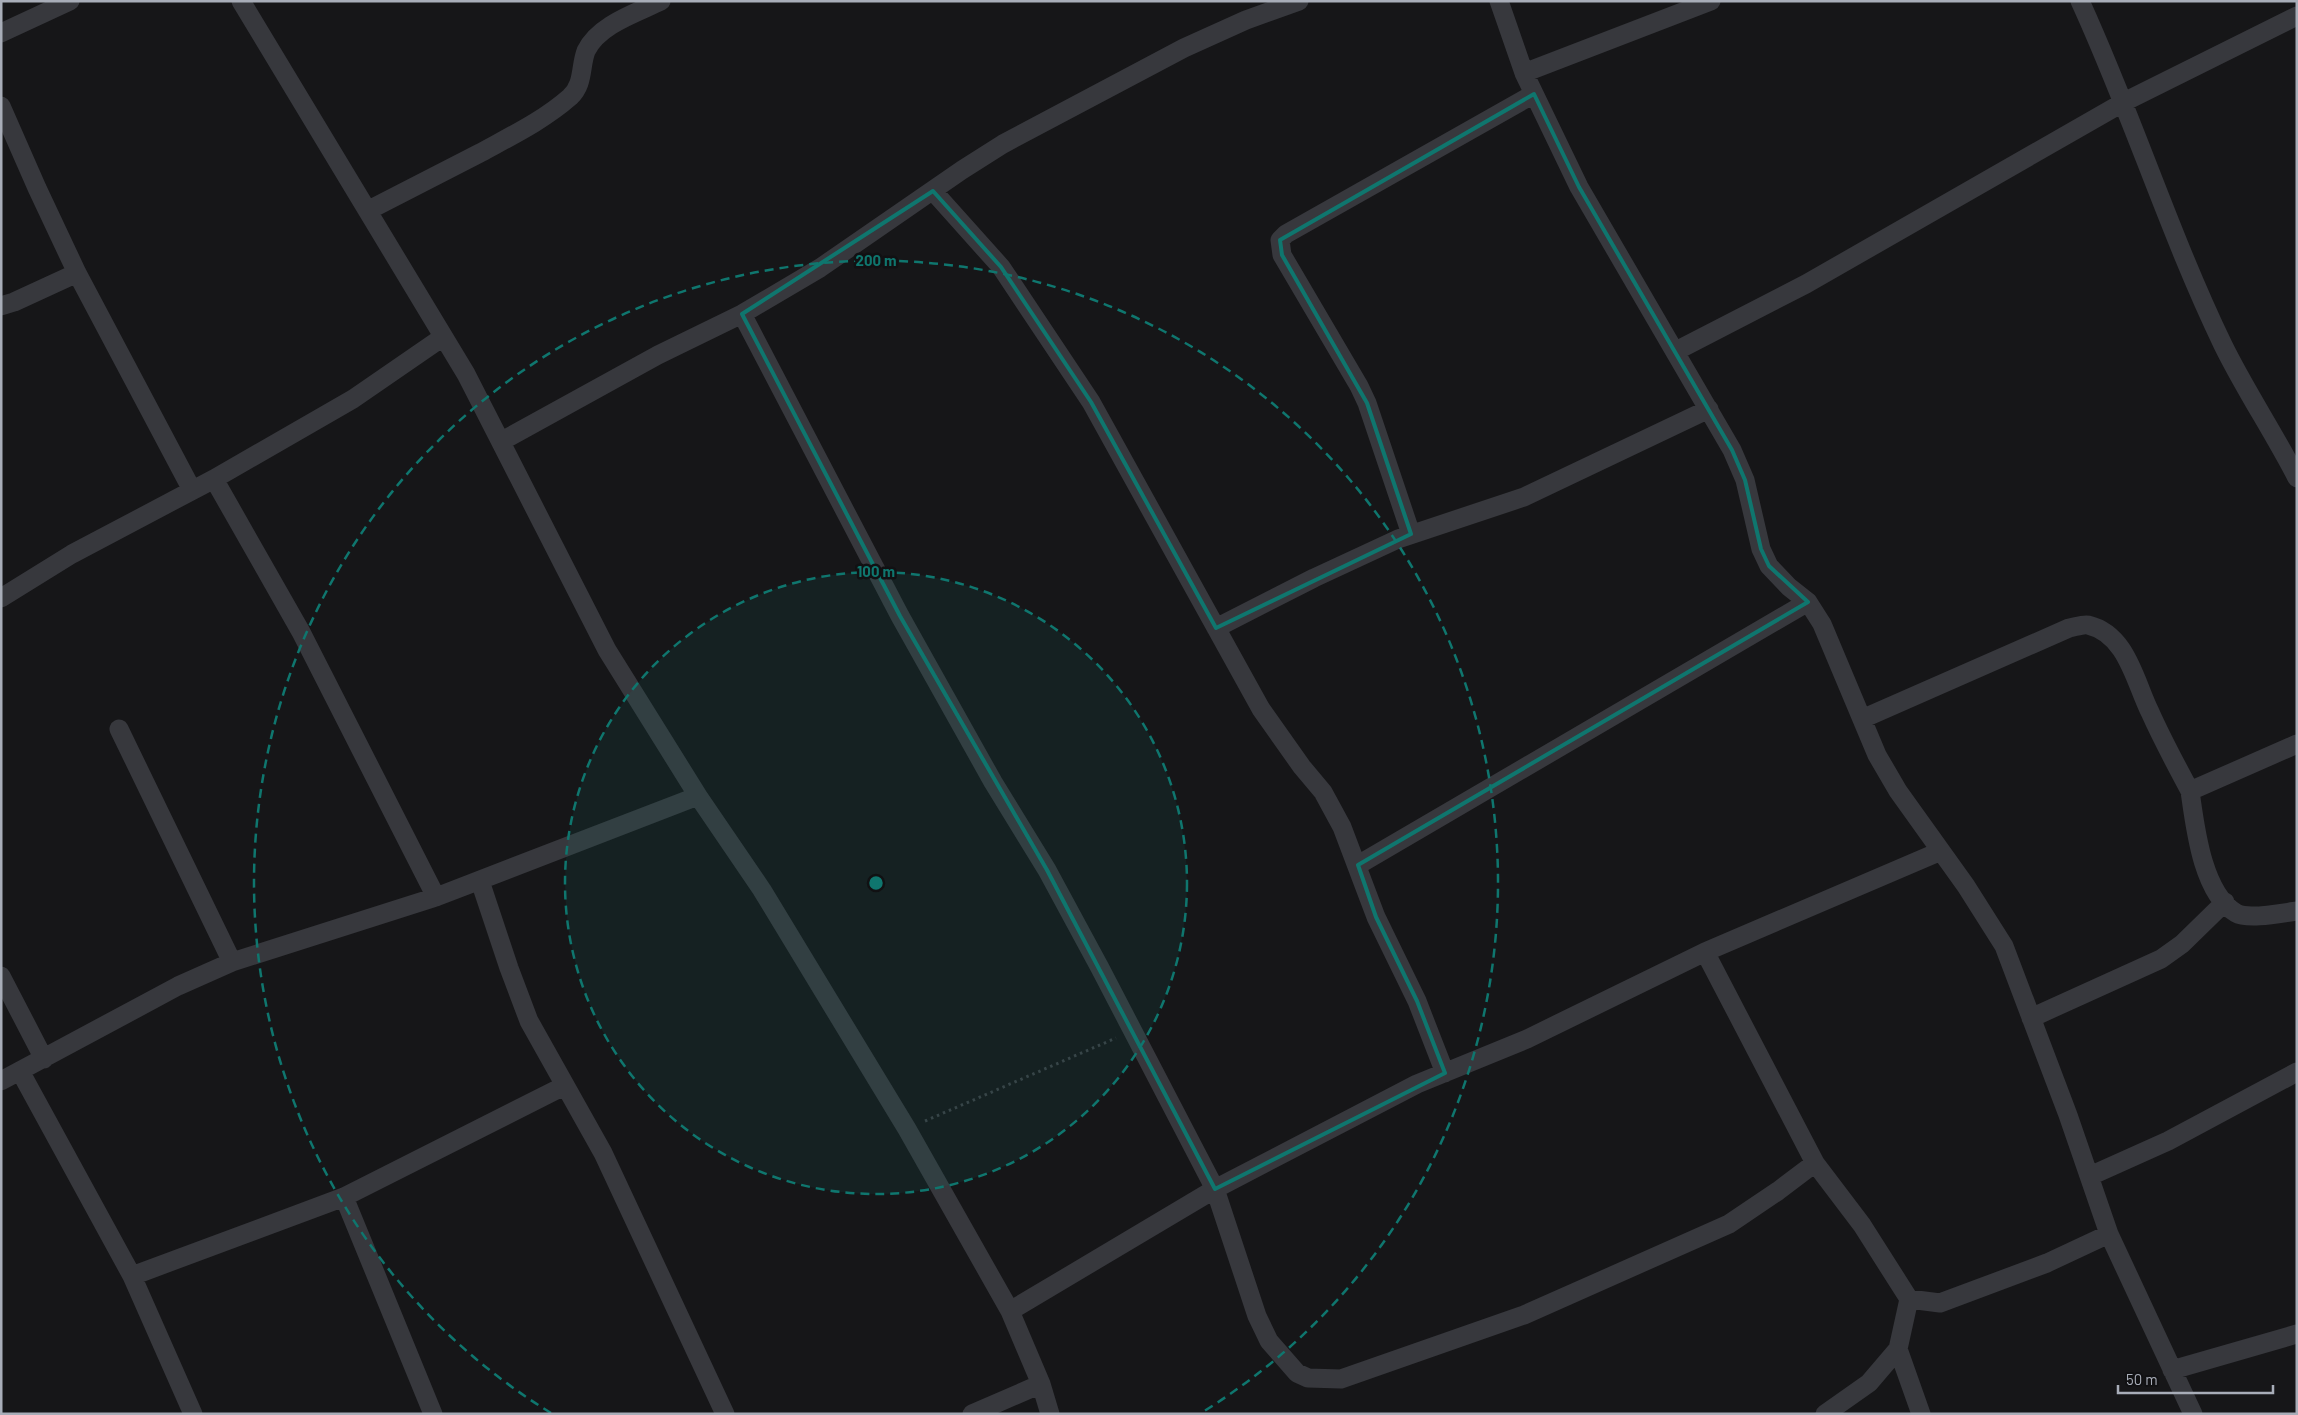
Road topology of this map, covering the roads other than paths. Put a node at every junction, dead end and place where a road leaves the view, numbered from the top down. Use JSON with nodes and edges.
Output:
{"nodes":[{"id":1,"x":70,"y":1,"type":"edge"},
{"id":2,"x":241,"y":1,"type":"edge"},
{"id":3,"x":660,"y":1,"type":"edge"},
{"id":4,"x":1300,"y":1,"type":"edge"},
{"id":5,"x":1499,"y":1,"type":"edge"},
{"id":6,"x":1711,"y":1,"type":"edge"},
{"id":7,"x":2080,"y":1,"type":"edge"},
{"id":8,"x":2297,"y":16,"type":"edge"},
{"id":9,"x":1,"y":33,"type":"edge"},
{"id":10,"x":1524,"y":73,"type":"junction"},
{"id":11,"x":1534,"y":94,"type":"junction"},
{"id":12,"x":2124,"y":102,"type":"junction"},
{"id":13,"x":1,"y":106,"type":"edge"},
{"id":14,"x":933,"y":191,"type":"junction"},
{"id":15,"x":369,"y":210,"type":"junction"},
{"id":16,"x":77,"y":272,"type":"junction"},
{"id":17,"x":1,"y":306,"type":"edge"},
{"id":18,"x":742,"y":314,"type":"junction"},
{"id":19,"x":444,"y":337,"type":"junction"},
{"id":20,"x":1676,"y":351,"type":"junction"},
{"id":21,"x":1709,"y":409,"type":"junction"},
{"id":22,"x":502,"y":441,"type":"junction"},
{"id":23,"x":2297,"y":478,"type":"edge"},
{"id":24,"x":214,"y":479,"type":"junction"},
{"id":25,"x":192,"y":490,"type":"junction"},
{"id":26,"x":1411,"y":534,"type":"junction"},
{"id":27,"x":1,"y":598,"type":"edge"},
{"id":28,"x":1808,"y":602,"type":"junction"},
{"id":29,"x":1216,"y":628,"type":"junction"},
{"id":30,"x":1862,"y":719,"type":"junction"},
{"id":31,"x":119,"y":729,"type":"dead end"},
{"id":32,"x":2297,"y":744,"type":"edge"},
{"id":33,"x":2190,"y":791,"type":"junction"},
{"id":34,"x":698,"y":796,"type":"junction"},
{"id":35,"x":1940,"y":851,"type":"junction"},
{"id":36,"x":1358,"y":865,"type":"junction"},
{"id":37,"x":480,"y":881,"type":"junction"},
{"id":38,"x":436,"y":897,"type":"junction"},
{"id":39,"x":2225,"y":902,"type":"junction"},
{"id":40,"x":2297,"y":911,"type":"edge"},
{"id":41,"x":1705,"y":952,"type":"junction"},
{"id":42,"x":232,"y":962,"type":"junction"},
{"id":43,"x":1,"y":976,"type":"edge"},
{"id":44,"x":2031,"y":1018,"type":"junction"},
{"id":45,"x":44,"y":1059,"type":"junction"},
{"id":46,"x":20,"y":1071,"type":"junction"},
{"id":47,"x":2297,"y":1072,"type":"edge"},
{"id":48,"x":1445,"y":1073,"type":"junction"},
{"id":49,"x":1,"y":1081,"type":"edge"},
{"id":50,"x":564,"y":1086,"type":"junction"},
{"id":51,"x":1815,"y":1162,"type":"junction"},
{"id":52,"x":2090,"y":1176,"type":"junction"},
{"id":53,"x":1215,"y":1189,"type":"junction"},
{"id":54,"x":344,"y":1197,"type":"junction"},
{"id":55,"x":2109,"y":1234,"type":"junction"},
{"id":56,"x":132,"y":1276,"type":"junction"},
{"id":57,"x":1909,"y":1299,"type":"junction"},
{"id":58,"x":1010,"y":1311,"type":"junction"},
{"id":59,"x":2297,"y":1334,"type":"edge"},
{"id":60,"x":1898,"y":1349,"type":"junction"},
{"id":61,"x":2172,"y":1370,"type":"junction"},
{"id":62,"x":1041,"y":1384,"type":"junction"},
{"id":63,"x":193,"y":1414,"type":"edge"},
{"id":64,"x":434,"y":1414,"type":"edge"},
{"id":65,"x":725,"y":1414,"type":"edge"},
{"id":66,"x":972,"y":1414,"type":"edge"},
{"id":67,"x":1050,"y":1414,"type":"edge"},
{"id":68,"x":1825,"y":1414,"type":"edge"},
{"id":69,"x":1921,"y":1414,"type":"edge"},
{"id":70,"x":2192,"y":1414,"type":"edge"}],
"edges":[{"from":1,"to":9,"type":"street"},
{"from":2,"to":15,"type":"street"},
{"from":3,"to":15,"type":"street"},
{"from":4,"to":14,"type":"street"},
{"from":5,"to":10,"type":"street"},
{"from":6,"to":10,"type":"street"},
{"from":7,"to":12,"type":"street"},
{"from":8,"to":12,"type":"street"},
{"from":10,"to":11,"type":"street"},
{"from":11,"to":20,"type":"street"},
{"from":11,"to":26,"type":"street"},
{"from":12,"to":20,"type":"street"},
{"from":12,"to":23,"type":"street"},
{"from":13,"to":16,"type":"street"},
{"from":14,"to":18,"type":"street"},
{"from":14,"to":29,"type":"street"},
{"from":15,"to":19,"type":"street"},
{"from":16,"to":17,"type":"street"},
{"from":16,"to":25,"type":"street"},
{"from":18,"to":22,"type":"street"},
{"from":18,"to":53,"type":"street"},
{"from":19,"to":22,"type":"street"},
{"from":19,"to":24,"type":"street"},
{"from":20,"to":21,"type":"street"},
{"from":21,"to":26,"type":"street"},
{"from":21,"to":28,"type":"street"},
{"from":22,"to":34,"type":"street"},
{"from":24,"to":25,"type":"street"},
{"from":24,"to":38,"type":"street"},
{"from":25,"to":27,"type":"street"},
{"from":26,"to":29,"type":"street"},
{"from":28,"to":30,"type":"street"},
{"from":28,"to":36,"type":"street"},
{"from":29,"to":36,"type":"street"},
{"from":30,"to":33,"type":"street"},
{"from":30,"to":35,"type":"street"},
{"from":31,"to":42,"type":"street"},
{"from":32,"to":33,"type":"street"},
{"from":33,"to":39,"type":"street"},
{"from":34,"to":37,"type":"street"},
{"from":34,"to":58,"type":"street"},
{"from":35,"to":41,"type":"street"},
{"from":35,"to":44,"type":"street"},
{"from":36,"to":48,"type":"street"},
{"from":37,"to":38,"type":"street"},
{"from":37,"to":50,"type":"street"},
{"from":38,"to":42,"type":"street"},
{"from":39,"to":40,"type":"street"},
{"from":39,"to":44,"type":"street"},
{"from":41,"to":48,"type":"street"},
{"from":41,"to":51,"type":"street"},
{"from":42,"to":45,"type":"street"},
{"from":43,"to":45,"type":"street"},
{"from":44,"to":52,"type":"street"},
{"from":45,"to":46,"type":"street"},
{"from":46,"to":49,"type":"street"},
{"from":46,"to":56,"type":"street"},
{"from":47,"to":52,"type":"street"},
{"from":48,"to":53,"type":"street"},
{"from":50,"to":54,"type":"street"},
{"from":50,"to":65,"type":"street"},
{"from":51,"to":53,"type":"street"},
{"from":51,"to":57,"type":"street"},
{"from":52,"to":55,"type":"street"},
{"from":53,"to":58,"type":"street"},
{"from":54,"to":56,"type":"street"},
{"from":54,"to":64,"type":"street"},
{"from":55,"to":57,"type":"street"},
{"from":55,"to":61,"type":"street"},
{"from":56,"to":63,"type":"street"},
{"from":57,"to":60,"type":"street"},
{"from":58,"to":62,"type":"street"},
{"from":59,"to":61,"type":"street"},
{"from":60,"to":68,"type":"street"},
{"from":60,"to":69,"type":"street"},
{"from":61,"to":70,"type":"street"},
{"from":62,"to":66,"type":"street"},
{"from":62,"to":67,"type":"street"}]}
